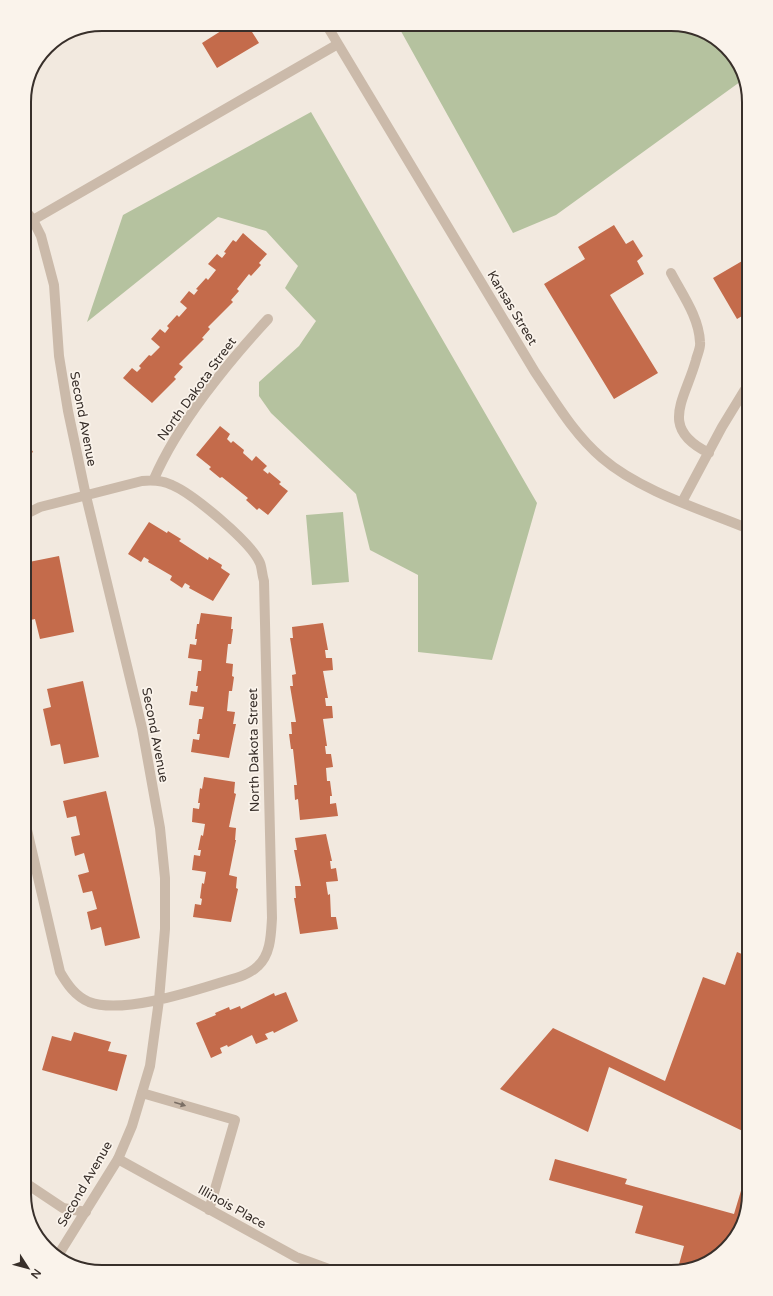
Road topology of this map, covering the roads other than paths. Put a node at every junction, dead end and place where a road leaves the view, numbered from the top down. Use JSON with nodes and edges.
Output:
{"nodes":[{"id":1,"x":330,"y":31,"type":"edge"},
{"id":2,"x":338,"y":44,"type":"junction"},
{"id":3,"x":31,"y":218,"type":"edge"},
{"id":4,"x":33,"y":220,"type":"junction"},
{"id":5,"x":671,"y":273,"type":"dead end"},
{"id":6,"x":268,"y":319,"type":"dead end"},
{"id":7,"x":742,"y":395,"type":"edge"},
{"id":8,"x":709,"y":453,"type":"junction"},
{"id":9,"x":154,"y":480,"type":"junction"},
{"id":10,"x":86,"y":496,"type":"junction"},
{"id":11,"x":682,"y":502,"type":"junction"},
{"id":12,"x":31,"y":512,"type":"edge"},
{"id":13,"x":742,"y":526,"type":"edge"},
{"id":14,"x":31,"y":848,"type":"edge"},
{"id":15,"x":159,"y":1000,"type":"junction"},
{"id":16,"x":142,"y":1093,"type":"junction"},
{"id":17,"x":118,"y":1159,"type":"junction"},
{"id":18,"x":31,"y":1187,"type":"edge"},
{"id":19,"x":209,"y":1210,"type":"junction"},
{"id":20,"x":86,"y":1212,"type":"junction"},
{"id":21,"x":61,"y":1251,"type":"edge"},
{"id":22,"x":318,"y":1265,"type":"edge"}],
"edges":[{"from":1,"to":2,"type":"street","name":"Kansas Street"},
{"from":2,"to":4,"type":"street"},
{"from":2,"to":11,"type":"street","name":"Kansas Street"},
{"from":3,"to":4,"type":"street","name":"Second Avenue"},
{"from":4,"to":10,"type":"street","name":"Second Avenue"},
{"from":5,"to":8,"type":"street"},
{"from":6,"to":9,"type":"street","name":"North Dakota Street"},
{"from":7,"to":8,"type":"street"},
{"from":8,"to":11,"type":"street"},
{"from":9,"to":10,"type":"street","name":"North Dakota Street"},
{"from":9,"to":15,"type":"street","name":"North Dakota Street"},
{"from":10,"to":12,"type":"street","name":"North Dakota Street"},
{"from":10,"to":15,"type":"street","name":"Second Avenue"},
{"from":11,"to":13,"type":"street","name":"Kansas Street"},
{"from":14,"to":15,"type":"street","name":"North Dakota Street"},
{"from":15,"to":16,"type":"street","name":"Second Avenue"},
{"from":16,"to":17,"type":"street","name":"Second Avenue"},
{"from":16,"to":19,"type":"street","one_way":true},
{"from":17,"to":19,"type":"street","name":"Illinois Place"},
{"from":17,"to":20,"type":"street","name":"Second Avenue"},
{"from":18,"to":20,"type":"street"},
{"from":19,"to":22,"type":"street","name":"Illinois Place"},
{"from":20,"to":21,"type":"street","name":"Second Avenue"}]}
